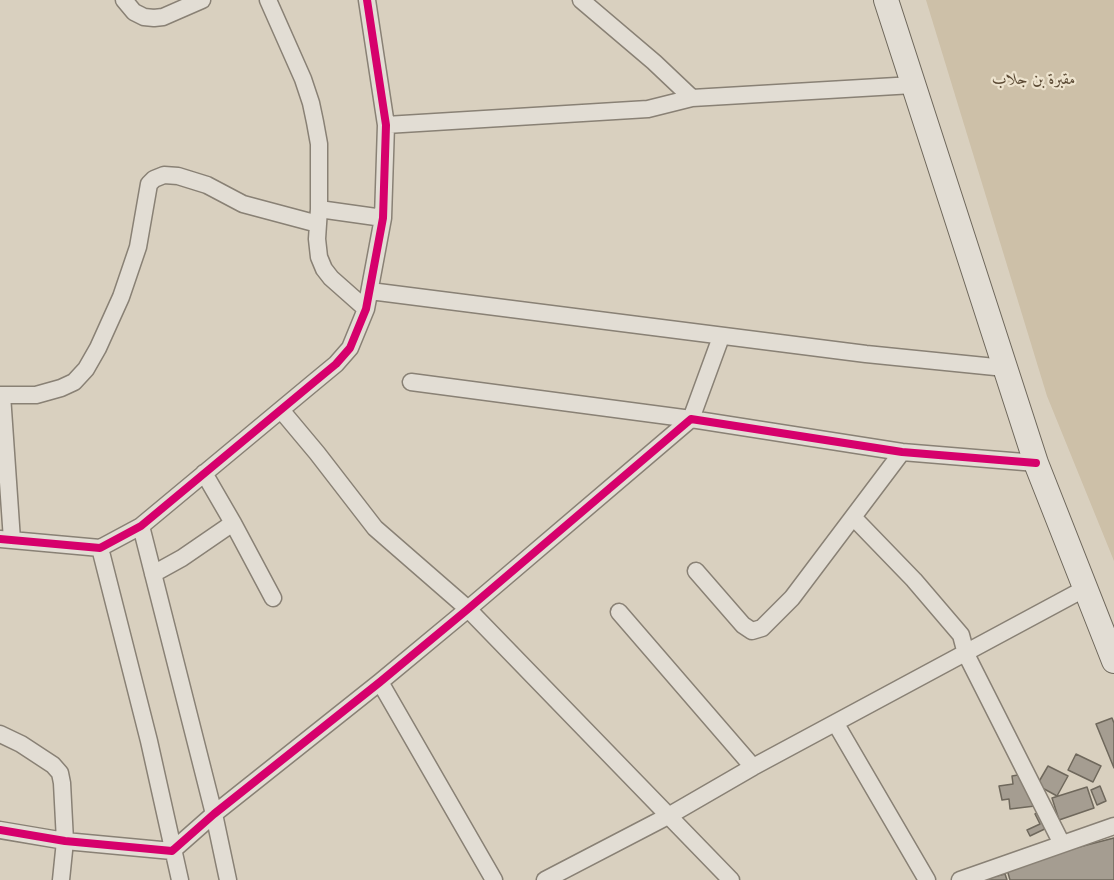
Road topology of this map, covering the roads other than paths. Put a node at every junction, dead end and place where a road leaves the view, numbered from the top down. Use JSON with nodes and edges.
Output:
{"nodes":[{"id":1,"x":124,"y":0,"type":"edge"},
{"id":2,"x":202,"y":0,"type":"edge"},
{"id":3,"x":268,"y":0,"type":"edge"},
{"id":4,"x":367,"y":0,"type":"edge"},
{"id":5,"x":581,"y":0,"type":"edge"},
{"id":6,"x":886,"y":0,"type":"edge"},
{"id":7,"x":913,"y":85,"type":"junction"},
{"id":8,"x":692,"y":98,"type":"junction"},
{"id":9,"x":387,"y":125,"type":"junction"},
{"id":10,"x":319,"y":216,"type":"junction"},
{"id":11,"x":383,"y":218,"type":"junction"},
{"id":12,"x":370,"y":291,"type":"junction"},
{"id":13,"x":366,"y":309,"type":"junction"},
{"id":14,"x":721,"y":337,"type":"junction"},
{"id":15,"x":1005,"y":368,"type":"junction"},
{"id":16,"x":411,"y":382,"type":"dead end"},
{"id":17,"x":1,"y":395,"type":"edge"},
{"id":18,"x":280,"y":410,"type":"junction"},
{"id":19,"x":691,"y":419,"type":"junction"},
{"id":20,"x":902,"y":452,"type":"junction"},
{"id":21,"x":1036,"y":463,"type":"junction"},
{"id":22,"x":204,"y":473,"type":"junction"},
{"id":23,"x":854,"y":518,"type":"junction"},
{"id":24,"x":233,"y":523,"type":"junction"},
{"id":25,"x":141,"y":526,"type":"junction"},
{"id":26,"x":6,"y":540,"type":"edge"},
{"id":27,"x":100,"y":548,"type":"junction"},
{"id":28,"x":696,"y":571,"type":"dead end"},
{"id":29,"x":153,"y":574,"type":"junction"},
{"id":30,"x":1084,"y":589,"type":"junction"},
{"id":31,"x":273,"y":598,"type":"dead end"},
{"id":32,"x":468,"y":609,"type":"junction"},
{"id":33,"x":619,"y":612,"type":"dead end"},
{"id":34,"x":966,"y":654,"type":"junction"},
{"id":35,"x":1114,"y":661,"type":"edge"},
{"id":36,"x":380,"y":682,"type":"junction"},
{"id":37,"x":836,"y":724,"type":"junction"},
{"id":38,"x":0,"y":734,"type":"edge"},
{"id":39,"x":753,"y":767,"type":"junction"},
{"id":40,"x":214,"y":814,"type":"junction"},
{"id":41,"x":670,"y":815,"type":"junction"},
{"id":42,"x":1114,"y":826,"type":"edge"},
{"id":43,"x":0,"y":830,"type":"edge"},
{"id":44,"x":66,"y":841,"type":"junction"},
{"id":45,"x":1062,"y":843,"type":"junction"},
{"id":46,"x":172,"y":850,"type":"junction"},
{"id":47,"x":61,"y":880,"type":"edge"},
{"id":48,"x":180,"y":880,"type":"edge"},
{"id":49,"x":228,"y":880,"type":"edge"},
{"id":50,"x":494,"y":880,"type":"edge"},
{"id":51,"x":545,"y":880,"type":"edge"},
{"id":52,"x":731,"y":880,"type":"edge"},
{"id":53,"x":927,"y":880,"type":"edge"},
{"id":54,"x":960,"y":880,"type":"edge"}],
"edges":[{"from":1,"to":2,"type":"street"},
{"from":3,"to":10,"type":"street"},
{"from":4,"to":9,"type":"street"},
{"from":5,"to":8,"type":"street"},
{"from":6,"to":7,"type":"street"},
{"from":7,"to":8,"type":"street"},
{"from":7,"to":15,"type":"street"},
{"from":8,"to":9,"type":"street"},
{"from":9,"to":11,"type":"street"},
{"from":10,"to":11,"type":"street"},
{"from":10,"to":13,"type":"street"},
{"from":10,"to":17,"type":"street"},
{"from":11,"to":12,"type":"street"},
{"from":12,"to":13,"type":"street"},
{"from":12,"to":14,"type":"street"},
{"from":13,"to":18,"type":"street"},
{"from":14,"to":15,"type":"street"},
{"from":14,"to":19,"type":"street"},
{"from":15,"to":21,"type":"street"},
{"from":16,"to":19,"type":"street"},
{"from":17,"to":26,"type":"street"},
{"from":18,"to":22,"type":"street"},
{"from":18,"to":32,"type":"street"},
{"from":19,"to":20,"type":"street"},
{"from":19,"to":32,"type":"street"},
{"from":20,"to":21,"type":"street"},
{"from":20,"to":23,"type":"street"},
{"from":21,"to":30,"type":"street"},
{"from":22,"to":24,"type":"street"},
{"from":22,"to":25,"type":"street"},
{"from":23,"to":28,"type":"street"},
{"from":23,"to":34,"type":"street"},
{"from":24,"to":29,"type":"street"},
{"from":24,"to":31,"type":"street"},
{"from":25,"to":27,"type":"street"},
{"from":25,"to":29,"type":"street"},
{"from":26,"to":27,"type":"street"},
{"from":27,"to":46,"type":"street"},
{"from":29,"to":40,"type":"street"},
{"from":30,"to":34,"type":"street"},
{"from":30,"to":35,"type":"street"},
{"from":32,"to":36,"type":"street"},
{"from":32,"to":41,"type":"street"},
{"from":33,"to":39,"type":"street"},
{"from":34,"to":37,"type":"street"},
{"from":34,"to":45,"type":"street"},
{"from":36,"to":40,"type":"street"},
{"from":36,"to":50,"type":"street"},
{"from":37,"to":39,"type":"street"},
{"from":37,"to":53,"type":"street"},
{"from":38,"to":44,"type":"street"},
{"from":39,"to":41,"type":"street"},
{"from":40,"to":46,"type":"street"},
{"from":40,"to":49,"type":"street"},
{"from":41,"to":51,"type":"street"},
{"from":41,"to":52,"type":"street"},
{"from":42,"to":45,"type":"street"},
{"from":43,"to":44,"type":"street"},
{"from":44,"to":46,"type":"street"},
{"from":44,"to":47,"type":"street"},
{"from":45,"to":54,"type":"street"},
{"from":46,"to":48,"type":"street"}]}
